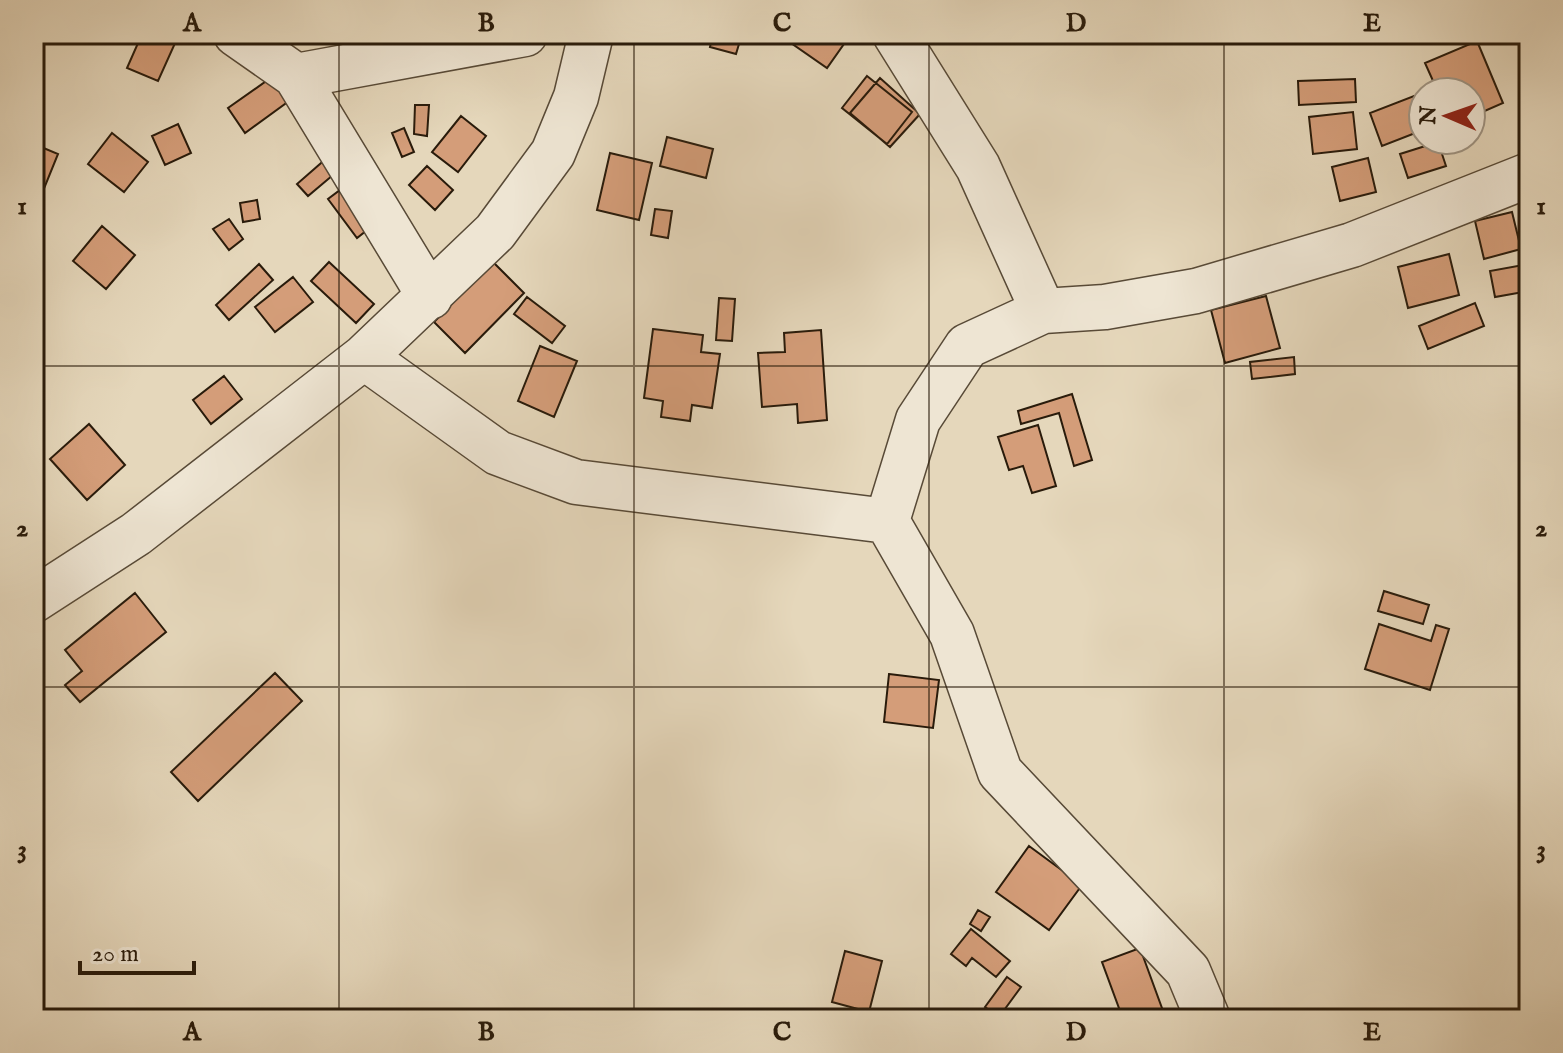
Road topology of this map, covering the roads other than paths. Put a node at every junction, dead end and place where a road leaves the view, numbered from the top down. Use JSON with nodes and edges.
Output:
{"nodes":[{"id":1,"x":236,"y":34,"type":"edge"},
{"id":2,"x":525,"y":34,"type":"edge"},
{"id":3,"x":591,"y":34,"type":"edge"},
{"id":4,"x":895,"y":34,"type":"edge"},
{"id":5,"x":296,"y":76,"type":"junction"},
{"id":6,"x":1529,"y":175,"type":"edge"},
{"id":7,"x":430,"y":297,"type":"junction"},
{"id":8,"x":1043,"y":311,"type":"junction"},
{"id":9,"x":364,"y":357,"type":"junction"},
{"id":10,"x":887,"y":521,"type":"junction"},
{"id":11,"x":34,"y":600,"type":"edge"},
{"id":12,"x":1208,"y":1019,"type":"edge"}],
"edges":[{"from":1,"to":5,"type":"street"},
{"from":2,"to":5,"type":"street"},
{"from":3,"to":7,"type":"street"},
{"from":4,"to":8,"type":"street"},
{"from":5,"to":7,"type":"street"},
{"from":6,"to":8,"type":"street"},
{"from":7,"to":9,"type":"street"},
{"from":8,"to":10,"type":"street"},
{"from":9,"to":10,"type":"street"},
{"from":9,"to":11,"type":"street"},
{"from":10,"to":12,"type":"street"}]}
